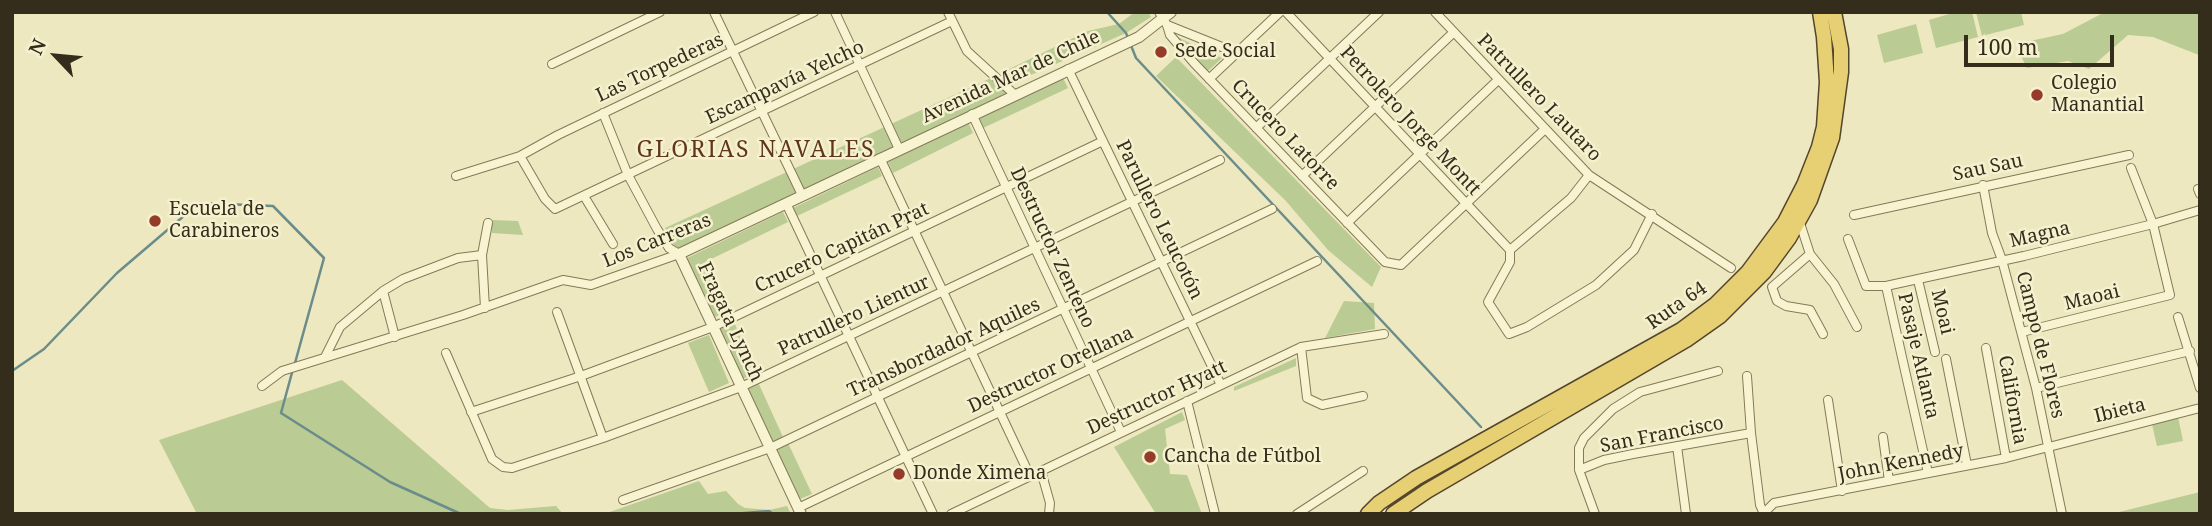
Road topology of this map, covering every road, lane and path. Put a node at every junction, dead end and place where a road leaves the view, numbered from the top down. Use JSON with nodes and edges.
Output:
{"nodes":[{"id":1,"x":660,"y":12,"type":"edge"},
{"id":2,"x":714,"y":12,"type":"edge"},
{"id":3,"x":814,"y":12,"type":"edge"},
{"id":4,"x":835,"y":12,"type":"edge"},
{"id":5,"x":1280,"y":12,"type":"edge"},
{"id":6,"x":1286,"y":12,"type":"edge"},
{"id":7,"x":1379,"y":12,"type":"edge"},
{"id":8,"x":1435,"y":12,"type":"edge"},
{"id":9,"x":1810,"y":12,"type":"edge"},
{"id":10,"x":1820,"y":12,"type":"edge"},
{"id":11,"x":1834,"y":12,"type":"edge"},
{"id":12,"x":1842,"y":12,"type":"edge"},
{"id":13,"x":950,"y":16,"type":"edge"},
{"id":14,"x":1165,"y":17,"type":"edge"},
{"id":15,"x":1454,"y":32,"type":"junction"},
{"id":16,"x":1841,"y":50,"type":"junction"},
{"id":17,"x":733,"y":51,"type":"junction"},
{"id":18,"x":1237,"y":53,"type":"junction"},
{"id":19,"x":1330,"y":59,"type":"junction"},
{"id":20,"x":552,"y":64,"type":"dead end"},
{"id":21,"x":859,"y":65,"type":"junction"},
{"id":22,"x":1827,"y":68,"type":"junction"},
{"id":23,"x":1068,"y":69,"type":"junction"},
{"id":24,"x":1209,"y":79,"type":"junction"},
{"id":25,"x":1498,"y":80,"type":"junction"},
{"id":26,"x":1014,"y":94,"type":"junction"},
{"id":27,"x":1375,"y":107,"type":"junction"},
{"id":28,"x":762,"y":111,"type":"junction"},
{"id":29,"x":603,"y":113,"type":"junction"},
{"id":30,"x":972,"y":114,"type":"junction"},
{"id":31,"x":1256,"y":128,"type":"junction"},
{"id":32,"x":1545,"y":129,"type":"junction"},
{"id":33,"x":1103,"y":141,"type":"junction"},
{"id":34,"x":899,"y":149,"type":"junction"},
{"id":35,"x":1420,"y":154,"type":"junction"},
{"id":36,"x":2129,"y":155,"type":"dead end"},
{"id":37,"x":520,"y":156,"type":"junction"},
{"id":38,"x":880,"y":158,"type":"junction"},
{"id":39,"x":1220,"y":160,"type":"dead end"},
{"id":40,"x":2131,"y":168,"type":"dead end"},
{"id":41,"x":628,"y":175,"type":"junction"},
{"id":42,"x":1589,"y":175,"type":"junction"},
{"id":43,"x":456,"y":176,"type":"dead end"},
{"id":44,"x":1301,"y":176,"type":"junction"},
{"id":45,"x":1983,"y":185,"type":"junction"},
{"id":46,"x":1006,"y":187,"type":"junction"},
{"id":47,"x":802,"y":195,"type":"junction"},
{"id":48,"x":584,"y":196,"type":"junction"},
{"id":49,"x":1132,"y":201,"type":"junction"},
{"id":50,"x":786,"y":203,"type":"junction"},
{"id":51,"x":1466,"y":204,"type":"junction"},
{"id":52,"x":1272,"y":209,"type":"dead end"},
{"id":53,"x":2200,"y":210,"type":"edge"},
{"id":54,"x":1652,"y":214,"type":"junction"},
{"id":55,"x":1854,"y":215,"type":"dead end"},
{"id":56,"x":1799,"y":220,"type":"junction"},
{"id":57,"x":488,"y":223,"type":"dead end"},
{"id":58,"x":1347,"y":223,"type":"junction"},
{"id":59,"x":2153,"y":224,"type":"junction"},
{"id":60,"x":914,"y":231,"type":"junction"},
{"id":61,"x":1848,"y":239,"type":"dead end"},
{"id":62,"x":613,"y":244,"type":"dead end"},
{"id":63,"x":1034,"y":247,"type":"junction"},
{"id":64,"x":1510,"y":250,"type":"junction"},
{"id":65,"x":679,"y":254,"type":"junction"},
{"id":66,"x":1810,"y":254,"type":"junction"},
{"id":67,"x":482,"y":255,"type":"junction"},
{"id":68,"x":2002,"y":260,"type":"junction"},
{"id":69,"x":1317,"y":261,"type":"dead end"},
{"id":70,"x":1161,"y":262,"type":"junction"},
{"id":71,"x":1731,"y":268,"type":"dead end"},
{"id":72,"x":821,"y":276,"type":"junction"},
{"id":73,"x":1918,"y":280,"type":"junction"},
{"id":74,"x":1886,"y":286,"type":"junction"},
{"id":75,"x":383,"y":291,"type":"junction"},
{"id":76,"x":943,"y":291,"type":"junction"},
{"id":77,"x":485,"y":308,"type":"junction"},
{"id":78,"x":1063,"y":308,"type":"junction"},
{"id":79,"x":557,"y":312,"type":"dead end"},
{"id":80,"x":2178,"y":317,"type":"dead end"},
{"id":81,"x":1191,"y":321,"type":"junction"},
{"id":82,"x":713,"y":327,"type":"junction"},
{"id":83,"x":1857,"y":327,"type":"dead end"},
{"id":84,"x":2022,"y":332,"type":"junction"},
{"id":85,"x":1384,"y":334,"type":"dead end"},
{"id":86,"x":1823,"y":334,"type":"dead end"},
{"id":87,"x":849,"y":336,"type":"junction"},
{"id":88,"x":395,"y":337,"type":"junction"},
{"id":89,"x":1301,"y":347,"type":"junction"},
{"id":90,"x":1986,"y":348,"type":"dead end"},
{"id":91,"x":2190,"y":351,"type":"junction"},
{"id":92,"x":971,"y":352,"type":"junction"},
{"id":93,"x":1935,"y":352,"type":"dead end"},
{"id":94,"x":446,"y":353,"type":"dead end"},
{"id":95,"x":325,"y":357,"type":"junction"},
{"id":96,"x":1946,"y":359,"type":"dead end"},
{"id":97,"x":1091,"y":369,"type":"junction"},
{"id":98,"x":1718,"y":371,"type":"dead end"},
{"id":99,"x":581,"y":376,"type":"junction"},
{"id":100,"x":1747,"y":376,"type":"dead end"},
{"id":101,"x":1222,"y":385,"type":"junction"},
{"id":102,"x":262,"y":386,"type":"dead end"},
{"id":103,"x":741,"y":387,"type":"junction"},
{"id":104,"x":2036,"y":388,"type":"junction"},
{"id":105,"x":2200,"y":388,"type":"edge"},
{"id":106,"x":1363,"y":396,"type":"dead end"},
{"id":107,"x":878,"y":397,"type":"junction"},
{"id":108,"x":1828,"y":400,"type":"dead end"},
{"id":109,"x":1187,"y":401,"type":"junction"},
{"id":110,"x":2200,"y":408,"type":"edge"},
{"id":111,"x":471,"y":412,"type":"junction"},
{"id":112,"x":1000,"y":412,"type":"junction"},
{"id":113,"x":1121,"y":432,"type":"junction"},
{"id":114,"x":1751,"y":433,"type":"junction"},
{"id":115,"x":1883,"y":437,"type":"dead end"},
{"id":116,"x":603,"y":438,"type":"junction"},
{"id":117,"x":1676,"y":446,"type":"junction"},
{"id":118,"x":770,"y":448,"type":"junction"},
{"id":119,"x":2048,"y":448,"type":"junction"},
{"id":120,"x":906,"y":457,"type":"junction"},
{"id":121,"x":2006,"y":458,"type":"junction"},
{"id":122,"x":1967,"y":466,"type":"junction"},
{"id":123,"x":1579,"y":470,"type":"junction"},
{"id":124,"x":1041,"y":471,"type":"junction"},
{"id":125,"x":1363,"y":471,"type":"dead end"},
{"id":126,"x":1928,"y":473,"type":"junction"},
{"id":127,"x":1030,"y":476,"type":"junction"},
{"id":128,"x":1889,"y":481,"type":"junction"},
{"id":129,"x":1842,"y":491,"type":"junction"},
{"id":130,"x":623,"y":500,"type":"dead end"},
{"id":131,"x":799,"y":511,"type":"edge"},
{"id":132,"x":953,"y":513,"type":"edge"},
{"id":133,"x":1764,"y":513,"type":"edge"},
{"id":134,"x":933,"y":514,"type":"edge"},
{"id":135,"x":1049,"y":514,"type":"edge"},
{"id":136,"x":1214,"y":514,"type":"edge"},
{"id":137,"x":1297,"y":514,"type":"edge"},
{"id":138,"x":1367,"y":514,"type":"edge"},
{"id":139,"x":1393,"y":514,"type":"edge"},
{"id":140,"x":1595,"y":514,"type":"edge"},
{"id":141,"x":1686,"y":514,"type":"edge"},
{"id":142,"x":2063,"y":514,"type":"edge"}],
"edges":[{"from":1,"to":20,"type":"street"},
{"from":2,"to":17,"type":"street"},
{"from":3,"to":17,"type":"street","name":"Las Torpederas"},
{"from":4,"to":21,"type":"street"},
{"from":5,"to":18,"type":"street"},
{"from":6,"to":19,"type":"street","name":"Petrolero Jorge Montt"},
{"from":7,"to":19,"type":"street"},
{"from":8,"to":15,"type":"street","name":"Patrullero Lautaro"},
{"from":9,"to":22,"type":"highway"},
{"from":10,"to":22,"type":"highway","name":"Ruta 64"},
{"from":11,"to":16,"type":"highway","name":"Ruta 64"},
{"from":12,"to":16,"type":"highway"},
{"from":13,"to":21,"type":"street","name":"Escampavía Yelcho"},
{"from":13,"to":26,"type":"street"},
{"from":14,"to":18,"type":"street"},
{"from":14,"to":23,"type":"street","name":"Avenida Mar de Chile"},
{"from":14,"to":24,"type":"street","name":"Crucero Latorre"},
{"from":15,"to":25,"type":"street","name":"Patrullero Lautaro"},
{"from":15,"to":27,"type":"street"},
{"from":16,"to":56,"type":"highway","name":"Ruta 64"},
{"from":17,"to":28,"type":"street"},
{"from":17,"to":29,"type":"street","name":"Las Torpederas"},
{"from":18,"to":24,"type":"street"},
{"from":19,"to":27,"type":"street","name":"Petrolero Jorge Montt"},
{"from":19,"to":31,"type":"street"},
{"from":21,"to":28,"type":"street","name":"Escampavía Yelcho"},
{"from":21,"to":34,"type":"street"},
{"from":22,"to":138,"type":"highway","name":"Ruta 64"},
{"from":23,"to":26,"type":"street","name":"Avenida Mar de Chile"},
{"from":23,"to":33,"type":"street","name":"Parullero Leucotón"},
{"from":24,"to":31,"type":"street","name":"Crucero Latorre"},
{"from":25,"to":32,"type":"street","name":"Patrullero Lautaro"},
{"from":25,"to":35,"type":"street"},
{"from":26,"to":30,"type":"street","name":"Avenida Mar de Chile"},
{"from":27,"to":35,"type":"street","name":"Petrolero Jorge Montt"},
{"from":27,"to":44,"type":"street"},
{"from":28,"to":41,"type":"street","name":"Escampavía Yelcho"},
{"from":28,"to":47,"type":"street"},
{"from":29,"to":37,"type":"street","name":"Las Torpederas"},
{"from":29,"to":41,"type":"street","name":"Fragata Lynch"},
{"from":30,"to":34,"type":"street","name":"Avenida Mar de Chile"},
{"from":30,"to":46,"type":"street","name":"Destructor Zenteno"},
{"from":31,"to":44,"type":"street","name":"Crucero Latorre"},
{"from":32,"to":42,"type":"street","name":"Patrullero Lautaro"},
{"from":32,"to":51,"type":"street"},
{"from":33,"to":46,"type":"street","name":"Crucero Capitán Prat"},
{"from":33,"to":49,"type":"street","name":"Parullero Leucotón"},
{"from":34,"to":38,"type":"street","name":"Los Carreras"},
{"from":35,"to":51,"type":"street","name":"Petrolero Jorge Montt"},
{"from":35,"to":58,"type":"street"},
{"from":36,"to":45,"type":"street","name":"Sau Sau"},
{"from":37,"to":43,"type":"street","name":"Las Torpederas"},
{"from":37,"to":48,"type":"street","name":"Escampavía Yelcho"},
{"from":38,"to":47,"type":"street","name":"Los Carreras"},
{"from":38,"to":60,"type":"street"},
{"from":39,"to":49,"type":"street","name":"Patrullero Lientur"},
{"from":40,"to":59,"type":"street"},
{"from":41,"to":48,"type":"street","name":"Escampavía Yelcho"},
{"from":41,"to":65,"type":"street","name":"Fragata Lynch"},
{"from":42,"to":54,"type":"street","name":"Patrullero Lautaro"},
{"from":42,"to":64,"type":"street"},
{"from":44,"to":58,"type":"street","name":"Crucero Latorre"},
{"from":45,"to":55,"type":"street","name":"Sau Sau"},
{"from":45,"to":68,"type":"street","name":"Campo de Flores"},
{"from":46,"to":60,"type":"street","name":"Crucero Capitán Prat"},
{"from":46,"to":63,"type":"street","name":"Destructor Zenteno"},
{"from":47,"to":50,"type":"street","name":"Los Carreras"},
{"from":48,"to":62,"type":"street"},
{"from":49,"to":63,"type":"street","name":"Patrullero Lientur"},
{"from":49,"to":70,"type":"street","name":"Parullero Leucotón"},
{"from":50,"to":65,"type":"street","name":"Los Carreras"},
{"from":50,"to":72,"type":"street"},
{"from":51,"to":58,"type":"street","name":"Crucero Latorre"},
{"from":51,"to":64,"type":"street","name":"Petrolero Jorge Montt"},
{"from":52,"to":70,"type":"street","name":"Transbordador Aquiles"},
{"from":53,"to":59,"type":"street","name":"Magna"},
{"from":54,"to":64,"type":"street"},
{"from":54,"to":71,"type":"street","name":"Patrullero Lautaro"},
{"from":56,"to":66,"type":"street"},
{"from":56,"to":139,"type":"highway","name":"Ruta 64"},
{"from":57,"to":67,"type":"street"},
{"from":59,"to":68,"type":"street","name":"Magna"},
{"from":59,"to":84,"type":"street","name":"Maoai"},
{"from":60,"to":72,"type":"street","name":"Crucero Capitán Prat"},
{"from":60,"to":76,"type":"street"},
{"from":61,"to":74,"type":"street"},
{"from":63,"to":76,"type":"street","name":"Patrullero Lientur"},
{"from":63,"to":78,"type":"street","name":"Destructor Zenteno"},
{"from":65,"to":77,"type":"street","name":"Los Carreras"},
{"from":65,"to":82,"type":"street","name":"Fragata Lynch"},
{"from":66,"to":83,"type":"street"},
{"from":66,"to":86,"type":"street"},
{"from":67,"to":75,"type":"street"},
{"from":67,"to":77,"type":"street"},
{"from":68,"to":73,"type":"street","name":"Magna"},
{"from":68,"to":84,"type":"street","name":"Campo de Flores"},
{"from":69,"to":81,"type":"street","name":"Destructor Orellana"},
{"from":70,"to":78,"type":"street","name":"Transbordador Aquiles"},
{"from":70,"to":81,"type":"street","name":"Parullero Leucotón"},
{"from":72,"to":82,"type":"street","name":"Crucero Capitán Prat"},
{"from":72,"to":87,"type":"street"},
{"from":73,"to":74,"type":"street","name":"Magna"},
{"from":73,"to":93,"type":"street","name":"Moai"},
{"from":74,"to":126,"type":"street","name":"Pasaje Atlanta"},
{"from":75,"to":88,"type":"street"},
{"from":75,"to":95,"type":"street"},
{"from":76,"to":87,"type":"street","name":"Patrullero Lientur"},
{"from":76,"to":92,"type":"street"},
{"from":77,"to":88,"type":"street","name":"Los Carreras"},
{"from":78,"to":92,"type":"street","name":"Transbordador Aquiles"},
{"from":78,"to":97,"type":"street","name":"Destructor Zenteno"},
{"from":79,"to":99,"type":"street"},
{"from":80,"to":91,"type":"street"},
{"from":81,"to":97,"type":"street","name":"Destructor Orellana"},
{"from":81,"to":101,"type":"street","name":"Parullero Leucotón"},
{"from":82,"to":99,"type":"street","name":"Crucero Capitán Prat"},
{"from":82,"to":103,"type":"street","name":"Fragata Lynch"},
{"from":84,"to":104,"type":"street","name":"Campo de Flores"},
{"from":85,"to":89,"type":"street","name":"Destructor Hyatt"},
{"from":87,"to":103,"type":"street","name":"Patrullero Lientur"},
{"from":87,"to":107,"type":"street"},
{"from":88,"to":95,"type":"street","name":"Los Carreras"},
{"from":89,"to":101,"type":"street","name":"Destructor Hyatt"},
{"from":89,"to":106,"type":"street"},
{"from":90,"to":121,"type":"street","name":"California"},
{"from":91,"to":104,"type":"street"},
{"from":91,"to":105,"type":"street"},
{"from":92,"to":107,"type":"street","name":"Transbordador Aquiles"},
{"from":92,"to":112,"type":"street"},
{"from":94,"to":111,"type":"street"},
{"from":95,"to":102,"type":"street","name":"Los Carreras"},
{"from":96,"to":122,"type":"street"},
{"from":97,"to":112,"type":"street","name":"Destructor Orellana"},
{"from":97,"to":113,"type":"street","name":"Destructor Zenteno"},
{"from":98,"to":123,"type":"street"},
{"from":99,"to":111,"type":"street","name":"Crucero Capitán Prat"},
{"from":99,"to":116,"type":"street"},
{"from":100,"to":114,"type":"street"},
{"from":101,"to":109,"type":"street","name":"Destructor Hyatt"},
{"from":103,"to":116,"type":"street","name":"Patrullero Lientur"},
{"from":103,"to":118,"type":"street","name":"Fragata Lynch"},
{"from":104,"to":119,"type":"street","name":"Campo de Flores"},
{"from":107,"to":118,"type":"street","name":"Transbordador Aquiles"},
{"from":107,"to":120,"type":"street"},
{"from":108,"to":129,"type":"street"},
{"from":109,"to":113,"type":"street","name":"Destructor Hyatt"},
{"from":109,"to":136,"type":"street"},
{"from":110,"to":119,"type":"street","name":"Ibieta"},
{"from":111,"to":116,"type":"street","name":"Patrullero Lientur"},
{"from":112,"to":120,"type":"street","name":"Destructor Orellana"},
{"from":112,"to":127,"type":"street"},
{"from":113,"to":124,"type":"street","name":"Destructor Hyatt"},
{"from":114,"to":117,"type":"street","name":"San Francisco"},
{"from":114,"to":133,"type":"street"},
{"from":115,"to":128,"type":"street"},
{"from":117,"to":123,"type":"street","name":"San Francisco"},
{"from":117,"to":141,"type":"street"},
{"from":118,"to":130,"type":"street","name":"Transbordador Aquiles"},
{"from":118,"to":131,"type":"street","name":"Fragata Lynch"},
{"from":119,"to":121,"type":"street","name":"John Kennedy"},
{"from":119,"to":142,"type":"street","name":"Campo de Flores"},
{"from":120,"to":131,"type":"street","name":"Destructor Orellana"},
{"from":120,"to":134,"type":"street"},
{"from":121,"to":122,"type":"street","name":"John Kennedy"},
{"from":122,"to":126,"type":"street","name":"John Kennedy"},
{"from":123,"to":140,"type":"street"},
{"from":124,"to":127,"type":"street","name":"Destructor Hyatt"},
{"from":124,"to":135,"type":"street"},
{"from":125,"to":137,"type":"street"},
{"from":126,"to":128,"type":"street","name":"John Kennedy"},
{"from":127,"to":132,"type":"street","name":"Destructor Hyatt"},
{"from":128,"to":129,"type":"street","name":"John Kennedy"},
{"from":129,"to":133,"type":"street","name":"John Kennedy"}]}
